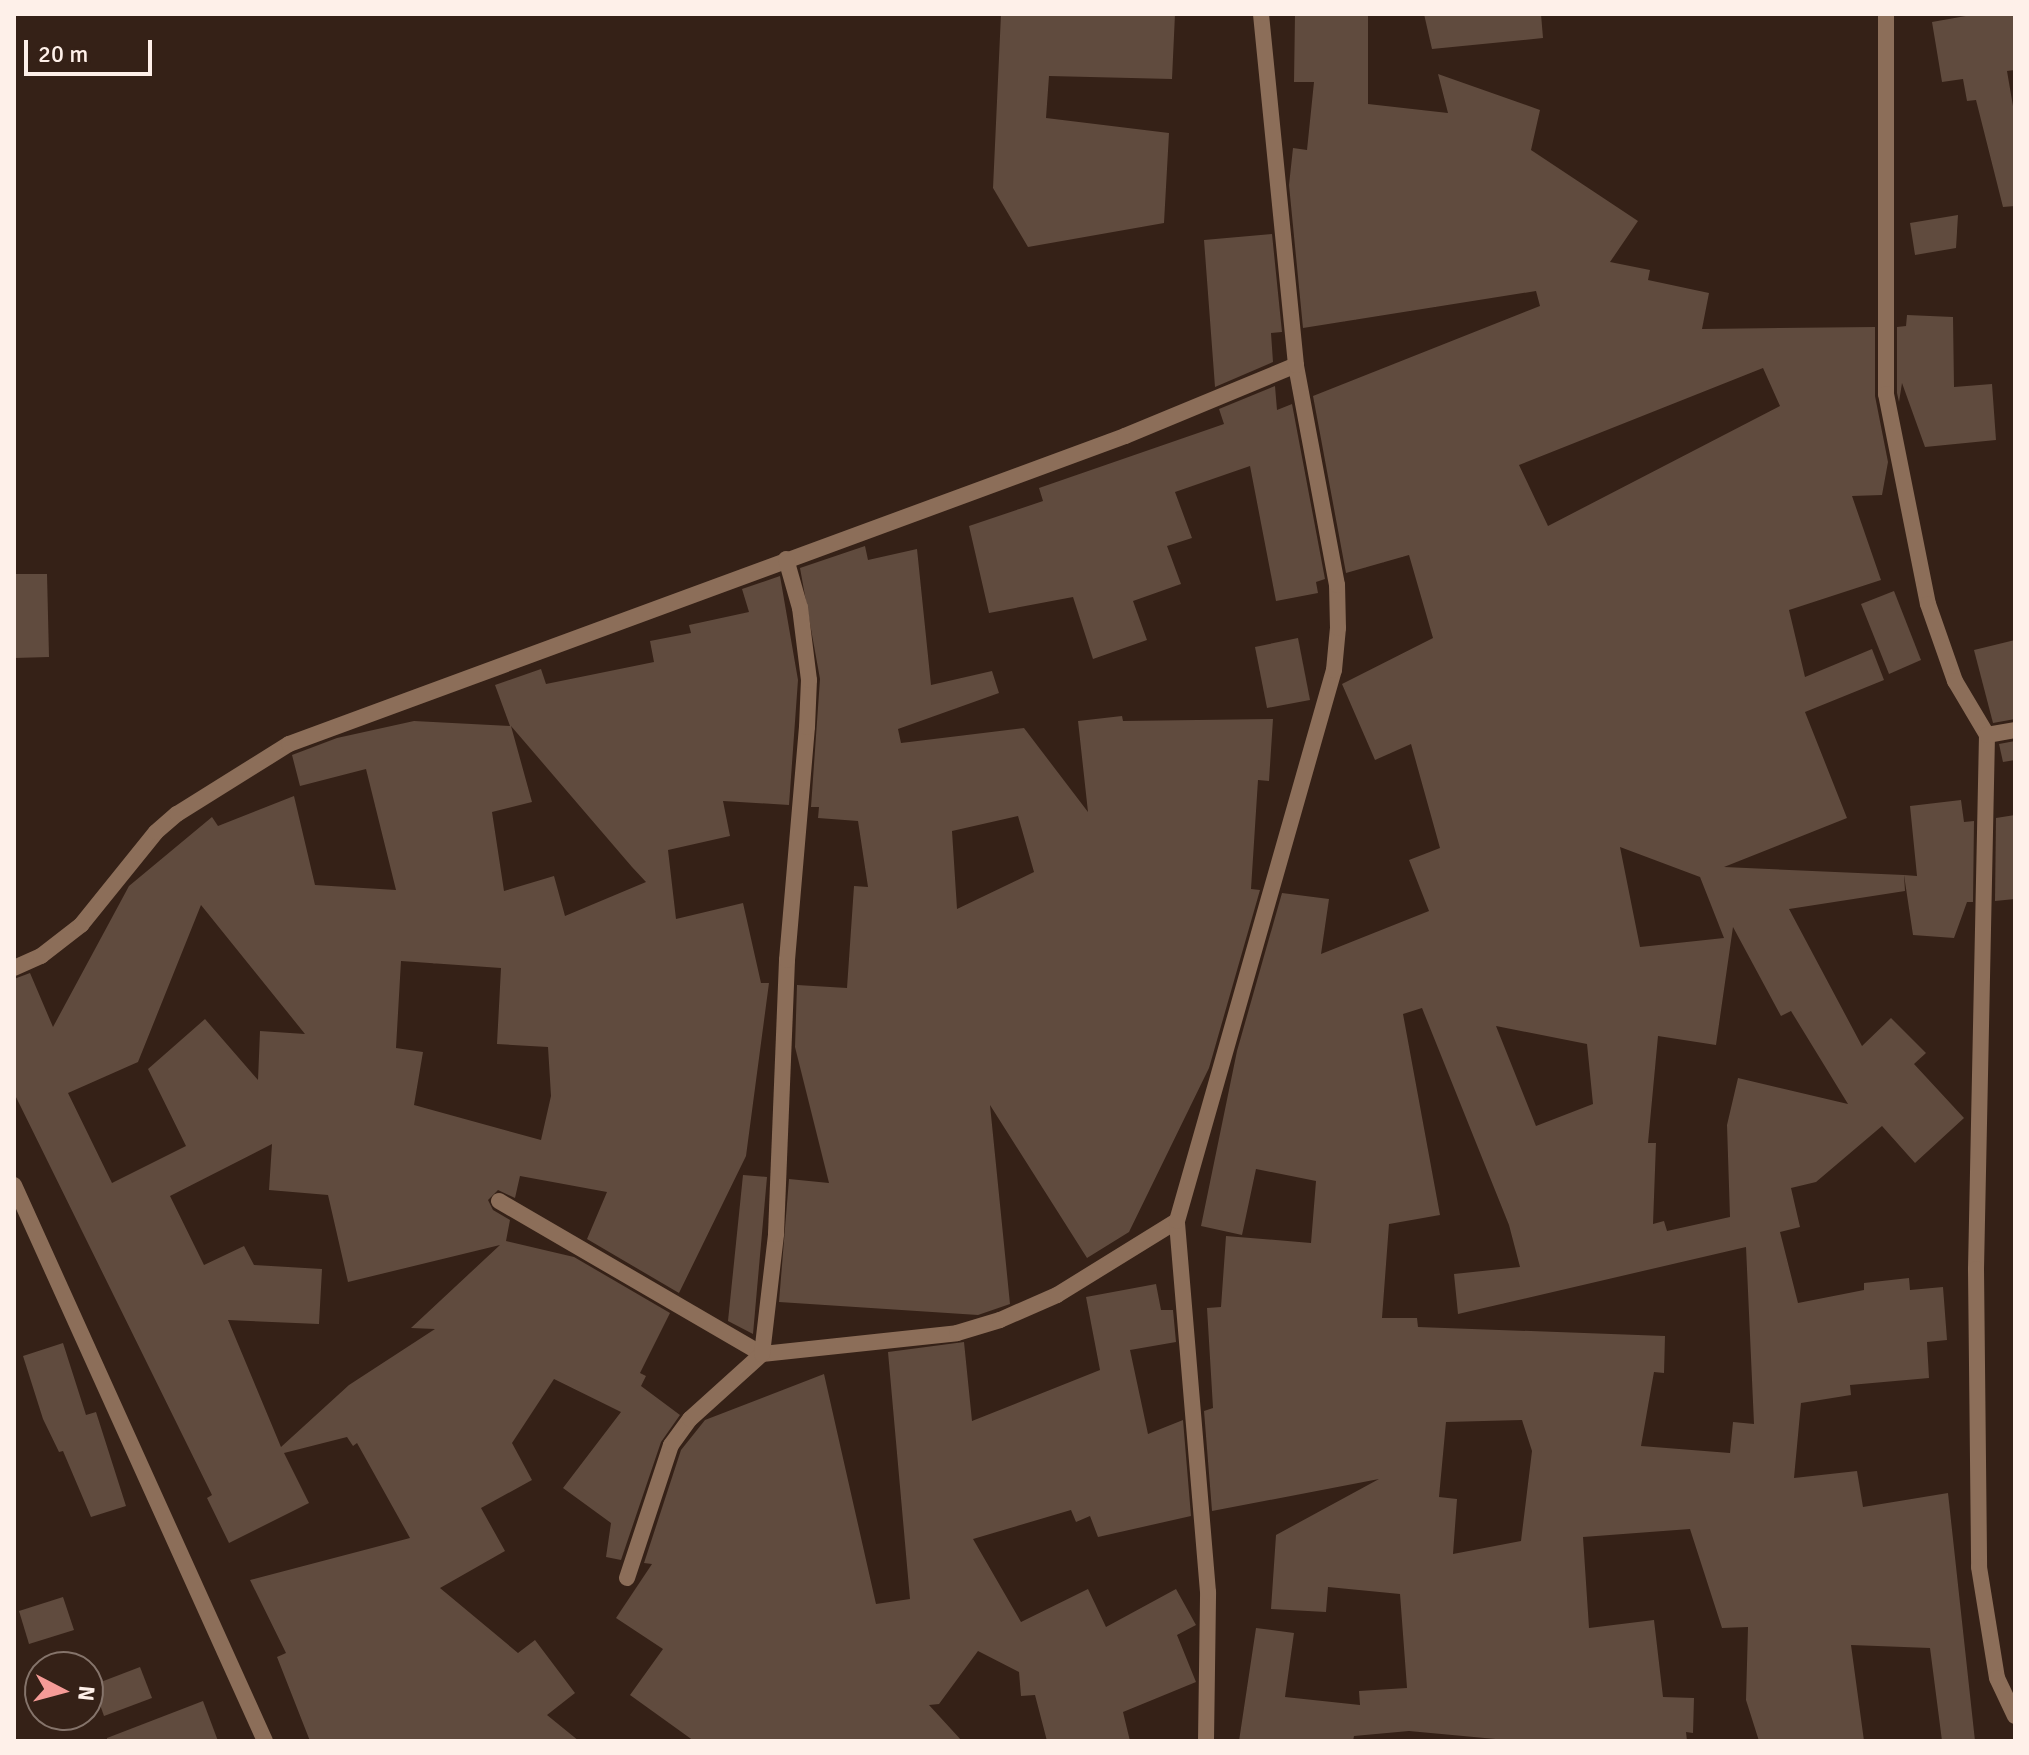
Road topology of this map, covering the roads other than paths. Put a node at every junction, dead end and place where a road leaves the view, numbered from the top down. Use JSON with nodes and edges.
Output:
{"nodes":[{"id":1,"x":1261,"y":14,"type":"edge"},
{"id":2,"x":1886,"y":14,"type":"edge"},
{"id":3,"x":1296,"y":365,"type":"junction"},
{"id":4,"x":786,"y":559,"type":"junction"},
{"id":5,"x":2015,"y":730,"type":"edge"},
{"id":6,"x":1987,"y":735,"type":"junction"},
{"id":7,"x":14,"y":968,"type":"edge"},
{"id":8,"x":14,"y":1185,"type":"edge"},
{"id":9,"x":499,"y":1201,"type":"dead end"},
{"id":10,"x":1177,"y":1221,"type":"junction"},
{"id":11,"x":762,"y":1354,"type":"junction"},
{"id":12,"x":627,"y":1578,"type":"dead end"},
{"id":13,"x":2015,"y":1716,"type":"edge"},
{"id":14,"x":265,"y":1741,"type":"edge"},
{"id":15,"x":1206,"y":1741,"type":"edge"}],
"edges":[{"from":1,"to":3,"type":"street"},
{"from":2,"to":6,"type":"street"},
{"from":3,"to":4,"type":"street"},
{"from":3,"to":10,"type":"street"},
{"from":4,"to":7,"type":"street"},
{"from":4,"to":11,"type":"street"},
{"from":5,"to":6,"type":"street"},
{"from":6,"to":13,"type":"street"},
{"from":8,"to":14,"type":"street"},
{"from":9,"to":11,"type":"street"},
{"from":10,"to":11,"type":"street"},
{"from":10,"to":15,"type":"street"},
{"from":11,"to":12,"type":"street"}]}
